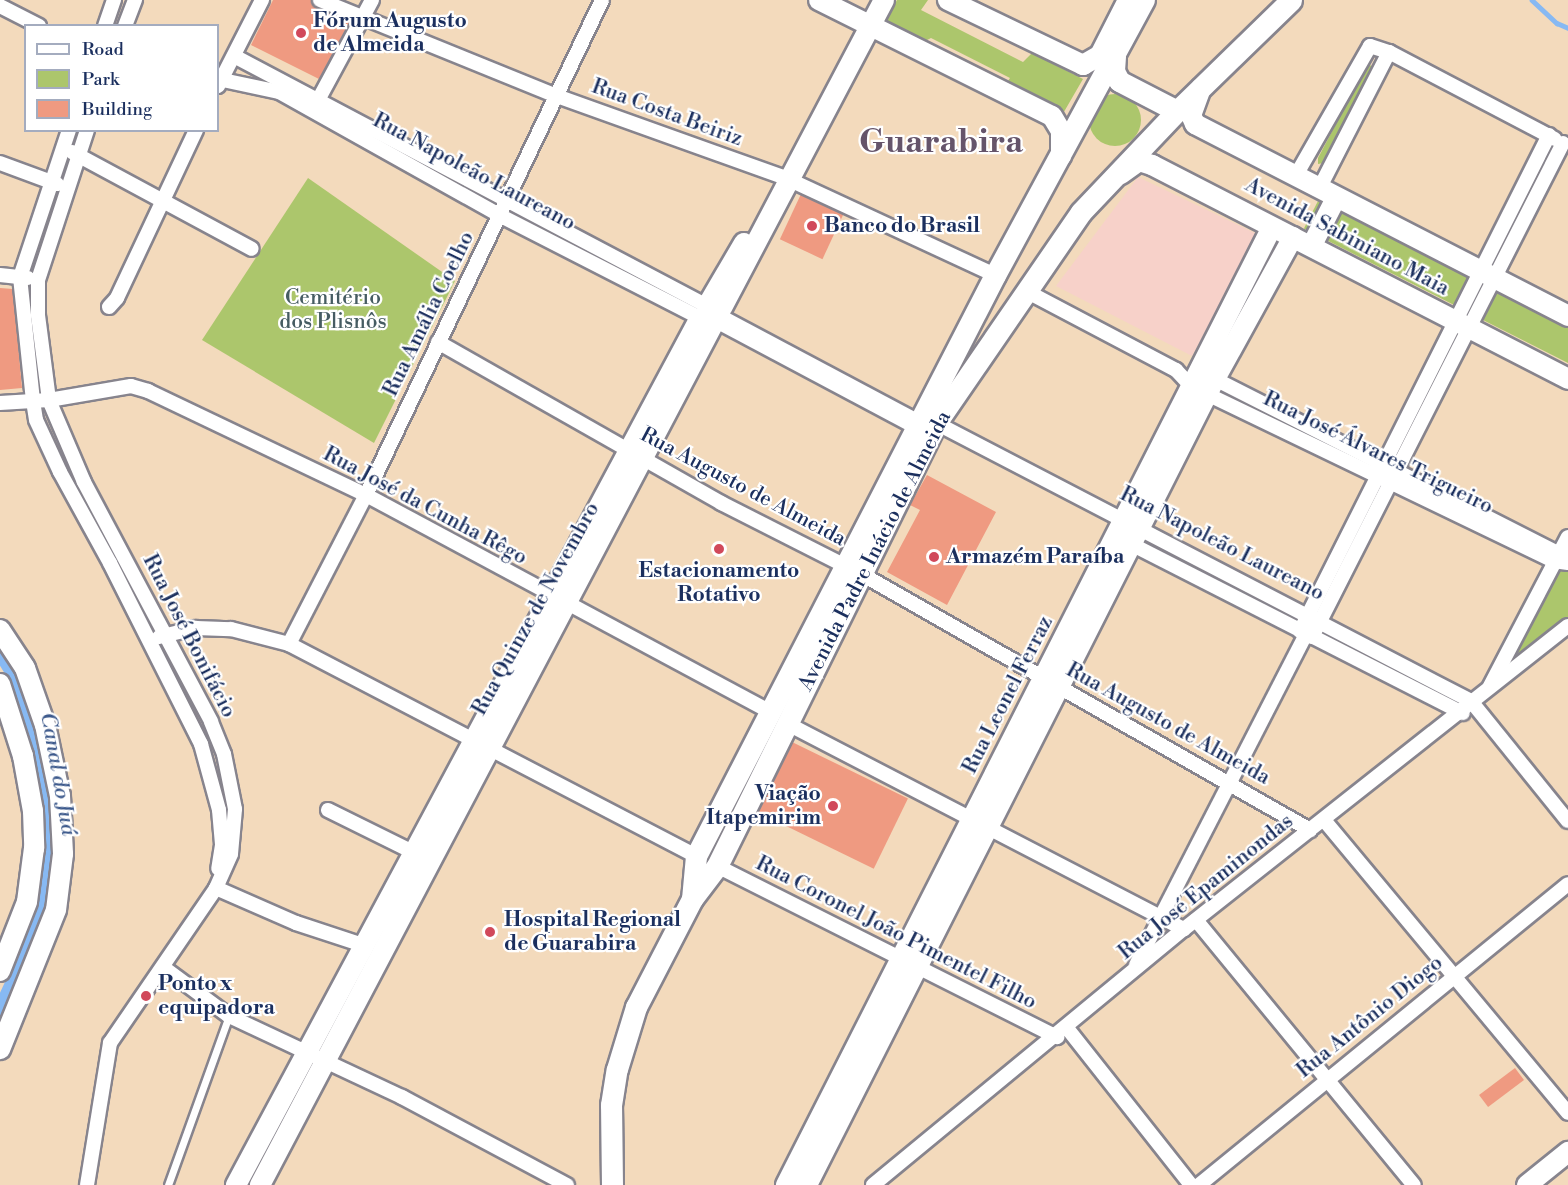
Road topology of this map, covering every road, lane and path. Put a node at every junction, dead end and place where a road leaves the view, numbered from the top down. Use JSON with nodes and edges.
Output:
{"nodes":[{"id":1,"x":114,"y":0,"type":"edge"},
{"id":2,"x":135,"y":0,"type":"edge"},
{"id":3,"x":262,"y":0,"type":"edge"},
{"id":4,"x":320,"y":0,"type":"edge"},
{"id":5,"x":372,"y":0,"type":"edge"},
{"id":6,"x":602,"y":0,"type":"edge"},
{"id":7,"x":819,"y":0,"type":"edge"},
{"id":8,"x":884,"y":0,"type":"edge"},
{"id":9,"x":948,"y":0,"type":"edge"},
{"id":10,"x":1128,"y":0,"type":"edge"},
{"id":11,"x":1144,"y":0,"type":"edge"},
{"id":12,"x":1292,"y":0,"type":"edge"},
{"id":13,"x":0,"y":6,"type":"edge"},
{"id":14,"x":362,"y":20,"type":"junction"},
{"id":15,"x":35,"y":24,"type":"edge"},
{"id":16,"x":106,"y":24,"type":"edge"},
{"id":17,"x":126,"y":24,"type":"edge"},
{"id":18,"x":870,"y":25,"type":"junction"},
{"id":19,"x":1389,"y":52,"type":"junction"},
{"id":20,"x":234,"y":56,"type":"junction"},
{"id":21,"x":1114,"y":56,"type":"junction"},
{"id":22,"x":219,"y":80,"type":"edge"},
{"id":23,"x":219,"y":82,"type":"edge"},
{"id":24,"x":1201,"y":88,"type":"junction"},
{"id":25,"x":554,"y":95,"type":"junction"},
{"id":26,"x":319,"y":98,"type":"junction"},
{"id":27,"x":1177,"y":111,"type":"junction"},
{"id":28,"x":313,"y":112,"type":"junction"},
{"id":29,"x":68,"y":132,"type":"edge"},
{"id":30,"x":86,"y":132,"type":"edge"},
{"id":31,"x":195,"y":132,"type":"edge"},
{"id":32,"x":1549,"y":135,"type":"junction"},
{"id":33,"x":1566,"y":144,"type":"edge"},
{"id":34,"x":63,"y":147,"type":"junction"},
{"id":35,"x":77,"y":156,"type":"junction"},
{"id":36,"x":1060,"y":160,"type":"junction"},
{"id":37,"x":0,"y":163,"type":"edge"},
{"id":38,"x":1295,"y":177,"type":"junction"},
{"id":39,"x":788,"y":179,"type":"junction"},
{"id":40,"x":50,"y":181,"type":"junction"},
{"id":41,"x":1105,"y":187,"type":"junction"},
{"id":42,"x":68,"y":189,"type":"junction"},
{"id":43,"x":1318,"y":189,"type":"junction"},
{"id":44,"x":1336,"y":198,"type":"junction"},
{"id":45,"x":162,"y":201,"type":"junction"},
{"id":46,"x":506,"y":202,"type":"junction"},
{"id":47,"x":499,"y":215,"type":"junction"},
{"id":48,"x":1272,"y":227,"type":"junction"},
{"id":49,"x":1293,"y":237,"type":"junction"},
{"id":50,"x":1312,"y":245,"type":"junction"},
{"id":51,"x":252,"y":249,"type":"dead end"},
{"id":52,"x":0,"y":275,"type":"edge"},
{"id":53,"x":995,"y":275,"type":"junction"},
{"id":54,"x":1487,"y":275,"type":"junction"},
{"id":55,"x":20,"y":278,"type":"junction"},
{"id":56,"x":38,"y":280,"type":"junction"},
{"id":57,"x":1026,"y":291,"type":"junction"},
{"id":58,"x":109,"y":307,"type":"dead end"},
{"id":59,"x":709,"y":314,"type":"junction"},
{"id":60,"x":1568,"y":316,"type":"edge"},
{"id":61,"x":1463,"y":325,"type":"junction"},
{"id":62,"x":438,"y":342,"type":"junction"},
{"id":63,"x":1568,"y":379,"type":"edge"},
{"id":64,"x":1204,"y":383,"type":"junction"},
{"id":65,"x":49,"y":400,"type":"junction"},
{"id":66,"x":33,"y":401,"type":"junction"},
{"id":67,"x":0,"y":403,"type":"edge"},
{"id":68,"x":927,"y":424,"type":"junction"},
{"id":69,"x":639,"y":454,"type":"junction"},
{"id":70,"x":1382,"y":470,"type":"junction"},
{"id":71,"x":1397,"y":476,"type":"junction"},
{"id":72,"x":366,"y":495,"type":"junction"},
{"id":73,"x":1127,"y":532,"type":"junction"},
{"id":74,"x":1568,"y":537,"type":"edge"},
{"id":75,"x":123,"y":556,"type":"junction"},
{"id":76,"x":1563,"y":559,"type":"edge"},
{"id":77,"x":110,"y":563,"type":"junction"},
{"id":78,"x":855,"y":571,"type":"junction"},
{"id":79,"x":558,"y":601,"type":"junction"},
{"id":80,"x":1308,"y":615,"type":"junction"},
{"id":81,"x":1321,"y":622,"type":"junction"},
{"id":82,"x":1568,"y":626,"type":"edge"},
{"id":83,"x":0,"y":630,"type":"edge"},
{"id":84,"x":165,"y":634,"type":"junction"},
{"id":85,"x":1306,"y":634,"type":"junction"},
{"id":86,"x":150,"y":642,"type":"junction"},
{"id":87,"x":289,"y":644,"type":"junction"},
{"id":88,"x":1051,"y":683,"type":"junction"},
{"id":89,"x":0,"y":684,"type":"edge"},
{"id":90,"x":1488,"y":690,"type":"junction"},
{"id":91,"x":1471,"y":702,"type":"junction"},
{"id":92,"x":770,"y":711,"type":"junction"},
{"id":93,"x":1456,"y":713,"type":"junction"},
{"id":94,"x":1480,"y":715,"type":"junction"},
{"id":95,"x":788,"y":724,"type":"junction"},
{"id":96,"x":482,"y":742,"type":"junction"},
{"id":97,"x":1230,"y":781,"type":"junction"},
{"id":98,"x":328,"y":810,"type":"dead end"},
{"id":99,"x":1324,"y":820,"type":"junction"},
{"id":100,"x":980,"y":821,"type":"junction"},
{"id":101,"x":1568,"y":822,"type":"edge"},
{"id":102,"x":1310,"y":830,"type":"junction"},
{"id":103,"x":226,"y":853,"type":"junction"},
{"id":104,"x":415,"y":853,"type":"junction"},
{"id":105,"x":696,"y":856,"type":"junction"},
{"id":106,"x":717,"y":866,"type":"junction"},
{"id":107,"x":1568,"y":884,"type":"edge"},
{"id":108,"x":216,"y":888,"type":"junction"},
{"id":109,"x":692,"y":899,"type":"junction"},
{"id":110,"x":208,"y":901,"type":"junction"},
{"id":111,"x":1162,"y":917,"type":"junction"},
{"id":112,"x":1196,"y":920,"type":"junction"},
{"id":113,"x":1184,"y":929,"type":"junction"},
{"id":114,"x":366,"y":946,"type":"junction"},
{"id":115,"x":909,"y":961,"type":"junction"},
{"id":116,"x":163,"y":967,"type":"junction"},
{"id":117,"x":0,"y":971,"type":"edge"},
{"id":118,"x":1130,"y":975,"type":"junction"},
{"id":119,"x":1455,"y":975,"type":"junction"},
{"id":120,"x":229,"y":1016,"type":"junction"},
{"id":121,"x":1062,"y":1032,"type":"junction"},
{"id":122,"x":0,"y":1049,"type":"edge"},
{"id":123,"x":308,"y":1053,"type":"junction"},
{"id":124,"x":326,"y":1062,"type":"junction"},
{"id":125,"x":1326,"y":1079,"type":"junction"},
{"id":126,"x":1568,"y":1113,"type":"edge"},
{"id":127,"x":1568,"y":1152,"type":"edge"},
{"id":128,"x":538,"y":1172,"type":"junction"},
{"id":129,"x":87,"y":1185,"type":"edge"},
{"id":130,"x":168,"y":1185,"type":"edge"},
{"id":131,"x":236,"y":1185,"type":"edge"},
{"id":132,"x":260,"y":1185,"type":"edge"},
{"id":133,"x":531,"y":1185,"type":"edge"},
{"id":134,"x":567,"y":1185,"type":"edge"},
{"id":135,"x":612,"y":1185,"type":"edge"},
{"id":136,"x":786,"y":1185,"type":"edge"},
{"id":137,"x":807,"y":1185,"type":"edge"},
{"id":138,"x":873,"y":1185,"type":"edge"},
{"id":139,"x":1191,"y":1185,"type":"edge"},
{"id":140,"x":1199,"y":1185,"type":"edge"},
{"id":141,"x":1414,"y":1185,"type":"edge"},
{"id":142,"x":1527,"y":1185,"type":"edge"}],
"edges":[{"from":1,"to":16,"type":"street"},
{"from":2,"to":17,"type":"street"},
{"from":3,"to":20,"type":"street"},
{"from":4,"to":14,"type":"street","name":"Rua Costa Beiriz"},
{"from":5,"to":14,"type":"street"},
{"from":6,"to":25,"type":"street","name":"Rua Amália Coelho"},
{"from":7,"to":18,"type":"street"},
{"from":8,"to":18,"type":"street","name":"Rua Quinze de Novembro"},
{"from":9,"to":10,"type":"street"},
{"from":11,"to":21,"type":"main road","name":"Avenida Padre Inácio de Almeida"},
{"from":12,"to":24,"type":"main road","name":"Avenida Padre Inácio de Almeida"},
{"from":13,"to":15,"type":"street"},
{"from":14,"to":25,"type":"street","name":"Rua Costa Beiriz"},
{"from":14,"to":26,"type":"street"},
{"from":18,"to":36,"type":"street"},
{"from":18,"to":39,"type":"street","name":"Rua Quinze de Novembro"},
{"from":19,"to":32,"type":"street"},
{"from":19,"to":38,"type":"street"},
{"from":19,"to":43,"type":"street"},
{"from":20,"to":22,"type":"street"},
{"from":20,"to":26,"type":"street","name":"Rua Napoleão Laureano"},
{"from":21,"to":27,"type":"main road"},
{"from":21,"to":36,"type":"main road","name":"Avenida Padre Inácio de Almeida"},
{"from":23,"to":28,"type":"street","name":"Rua Napoleão Laureano"},
{"from":24,"to":27,"type":"main road","name":"Avenida Padre Inácio de Almeida"},
{"from":24,"to":38,"type":"street","name":"Avenida Sabiniano Maia"},
{"from":25,"to":39,"type":"street","name":"Rua Costa Beiriz"},
{"from":25,"to":46,"type":"street","name":"Rua Amália Coelho"},
{"from":26,"to":28,"type":"street"},
{"from":26,"to":46,"type":"street","name":"Rua Napoleão Laureano"},
{"from":27,"to":41,"type":"main road","name":"Avenida Padre Inácio de Almeida"},
{"from":28,"to":47,"type":"street","name":"Rua Napoleão Laureano"},
{"from":29,"to":34,"type":"street"},
{"from":30,"to":35,"type":"street","name":"Rua José Bonifácio"},
{"from":31,"to":45,"type":"street"},
{"from":32,"to":33,"type":"street"},
{"from":32,"to":54,"type":"street"},
{"from":33,"to":54,"type":"street"},
{"from":34,"to":35,"type":"street"},
{"from":34,"to":40,"type":"street"},
{"from":35,"to":42,"type":"street","name":"Rua José Bonifácio"},
{"from":35,"to":45,"type":"street"},
{"from":36,"to":53,"type":"main road","name":"Avenida Padre Inácio de Almeida"},
{"from":37,"to":40,"type":"street"},
{"from":38,"to":43,"type":"street","name":"Avenida Sabiniano Maia"},
{"from":39,"to":53,"type":"street","name":"Rua Costa Beiriz"},
{"from":39,"to":59,"type":"street","name":"Rua Quinze de Novembro"},
{"from":40,"to":42,"type":"street"},
{"from":40,"to":55,"type":"street"},
{"from":41,"to":48,"type":"street","name":"Avenida Sabiniano Maia"},
{"from":41,"to":57,"type":"main road","name":"Avenida Padre Inácio de Almeida"},
{"from":42,"to":56,"type":"street","name":"Rua José Bonifácio"},
{"from":43,"to":44,"type":"street","name":"Avenida Sabiniano Maia"},
{"from":44,"to":50,"type":"street"},
{"from":44,"to":54,"type":"street","name":"Avenida Sabiniano Maia"},
{"from":45,"to":51,"type":"street"},
{"from":45,"to":58,"type":"street"},
{"from":46,"to":47,"type":"street","name":"Rua Amália Coelho"},
{"from":46,"to":59,"type":"street","name":"Rua Napoleão Laureano"},
{"from":47,"to":59,"type":"street","name":"Rua Napoleão Laureano"},
{"from":47,"to":62,"type":"street","name":"Rua Amália Coelho"},
{"from":48,"to":49,"type":"street","name":"Avenida Sabiniano Maia"},
{"from":48,"to":64,"type":"street","name":"Rua Leonel Ferraz"},
{"from":49,"to":50,"type":"street","name":"Avenida Sabiniano Maia"},
{"from":49,"to":64,"type":"street","name":"Rua Leonel Ferraz"},
{"from":50,"to":61,"type":"street","name":"Avenida Sabiniano Maia"},
{"from":52,"to":55,"type":"street"},
{"from":53,"to":57,"type":"main road"},
{"from":53,"to":68,"type":"main road","name":"Avenida Padre Inácio de Almeida"},
{"from":54,"to":60,"type":"street","name":"Avenida Sabiniano Maia"},
{"from":54,"to":61,"type":"street"},
{"from":55,"to":56,"type":"street"},
{"from":55,"to":66,"type":"street","name":"Rua José Bonifácio"},
{"from":56,"to":65,"type":"street","name":"Rua José Bonifácio"},
{"from":57,"to":64,"type":"street","name":"Rua José Álvares Trigueiro"},
{"from":57,"to":68,"type":"main road","name":"Avenida Padre Inácio de Almeida"},
{"from":59,"to":68,"type":"street","name":"Rua Napoleão Laureano"},
{"from":59,"to":69,"type":"street","name":"Rua Quinze de Novembro"},
{"from":61,"to":63,"type":"street","name":"Avenida Sabiniano Maia"},
{"from":61,"to":70,"type":"street"},
{"from":61,"to":71,"type":"street"},
{"from":62,"to":69,"type":"street","name":"Rua Augusto de Almeida"},
{"from":62,"to":72,"type":"street","name":"Rua Amália Coelho"},
{"from":64,"to":70,"type":"street","name":"Rua José Álvares Trigueiro"},
{"from":64,"to":73,"type":"street","name":"Rua Leonel Ferraz"},
{"from":65,"to":66,"type":"street","name":"Rua José da Cunha Rêgo"},
{"from":65,"to":72,"type":"street","name":"Rua José da Cunha Rêgo"},
{"from":65,"to":75,"type":"street","name":"Rua José Bonifácio"},
{"from":66,"to":67,"type":"street","name":"Rua José da Cunha Rêgo"},
{"from":66,"to":77,"type":"street","name":"Rua José Bonifácio"},
{"from":68,"to":73,"type":"street","name":"Rua Napoleão Laureano"},
{"from":68,"to":78,"type":"main road","name":"Avenida Padre Inácio de Almeida"},
{"from":69,"to":78,"type":"street","name":"Rua Augusto de Almeida"},
{"from":69,"to":79,"type":"street","name":"Rua Quinze de Novembro"},
{"from":70,"to":71,"type":"street","name":"Rua José Álvares Trigueiro"},
{"from":70,"to":80,"type":"street"},
{"from":71,"to":76,"type":"street","name":"Rua José Álvares Trigueiro"},
{"from":71,"to":81,"type":"street"},
{"from":72,"to":79,"type":"street","name":"Rua José da Cunha Rêgo"},
{"from":72,"to":87,"type":"street","name":"Rua Amália Coelho"},
{"from":73,"to":80,"type":"street","name":"Rua Napoleão Laureano"},
{"from":73,"to":85,"type":"street","name":"Rua Napoleão Laureano"},
{"from":73,"to":88,"type":"street","name":"Rua Leonel Ferraz"},
{"from":74,"to":76,"type":"street"},
{"from":75,"to":77,"type":"street"},
{"from":75,"to":84,"type":"street","name":"Rua José Bonifácio"},
{"from":76,"to":90,"type":"street"},
{"from":77,"to":86,"type":"street","name":"Rua José Bonifácio"},
{"from":78,"to":88,"type":"street","name":"Rua Augusto de Almeida"},
{"from":78,"to":92,"type":"main road","name":"Avenida Padre Inácio de Almeida"},
{"from":78,"to":95,"type":"main road","name":"Avenida Padre Inácio de Almeida"},
{"from":79,"to":92,"type":"street","name":"Rua José da Cunha Rêgo"},
{"from":79,"to":96,"type":"street","name":"Rua Quinze de Novembro"},
{"from":80,"to":81,"type":"street","name":"Rua Napoleão Laureano"},
{"from":80,"to":85,"type":"street"},
{"from":81,"to":85,"type":"street"},
{"from":81,"to":91,"type":"street","name":"Rua Napoleão Laureano"},
{"from":82,"to":90,"type":"street","name":"Rua José Epaminondas"},
{"from":83,"to":122,"type":"street"},
{"from":84,"to":86,"type":"street"},
{"from":84,"to":87,"type":"street"},
{"from":84,"to":103,"type":"street","name":"Rua José Bonifácio"},
{"from":85,"to":93,"type":"street","name":"Rua Napoleão Laureano"},
{"from":85,"to":97,"type":"street"},
{"from":86,"to":103,"type":"street","name":"Rua José Bonifácio"},
{"from":87,"to":96,"type":"street"},
{"from":88,"to":97,"type":"street","name":"Rua Augusto de Almeida"},
{"from":88,"to":100,"type":"street","name":"Rua Leonel Ferraz"},
{"from":89,"to":117,"type":"street"},
{"from":90,"to":91,"type":"street","name":"Rua José Epaminondas"},
{"from":91,"to":93,"type":"street","name":"Rua José Epaminondas"},
{"from":91,"to":94,"type":"street","name":"Rua Napoleão Laureano"},
{"from":92,"to":95,"type":"main road"},
{"from":92,"to":105,"type":"main road","name":"Avenida Padre Inácio de Almeida"},
{"from":93,"to":94,"type":"street","name":"Rua Napoleão Laureano"},
{"from":93,"to":99,"type":"street","name":"Rua José Epaminondas"},
{"from":94,"to":101,"type":"street","name":"Rua Napoleão Laureano"},
{"from":95,"to":100,"type":"street"},
{"from":95,"to":106,"type":"main road","name":"Avenida Padre Inácio de Almeida"},
{"from":96,"to":104,"type":"street","name":"Rua Quinze de Novembro"},
{"from":96,"to":105,"type":"street"},
{"from":96,"to":124,"type":"street","name":"Rua Quinze de Novembro"},
{"from":97,"to":102,"type":"street","name":"Rua Augusto de Almeida"},
{"from":97,"to":111,"type":"street"},
{"from":98,"to":104,"type":"street"},
{"from":99,"to":102,"type":"street","name":"Rua José Epaminondas"},
{"from":99,"to":119,"type":"street"},
{"from":100,"to":111,"type":"street"},
{"from":100,"to":115,"type":"street","name":"Rua Leonel Ferraz"},
{"from":102,"to":112,"type":"street","name":"Rua José Epaminondas"},
{"from":103,"to":108,"type":"street","name":"Rua José Bonifácio"},
{"from":103,"to":110,"type":"street","name":"Rua José Bonifácio"},
{"from":104,"to":114,"type":"street","name":"Rua Quinze de Novembro"},
{"from":105,"to":106,"type":"main road"},
{"from":105,"to":109,"type":"main road","name":"Avenida Padre Inácio de Almeida"},
{"from":106,"to":109,"type":"main road","name":"Avenida Padre Inácio de Almeida"},
{"from":106,"to":115,"type":"street","name":"Rua Coronel João Pimentel Filho"},
{"from":107,"to":119,"type":"street","name":"Rua Antônio Diogo"},
{"from":108,"to":110,"type":"street","name":"Rua José Bonifácio"},
{"from":108,"to":114,"type":"street"},
{"from":109,"to":135,"type":"main road","name":"Avenida Padre Inácio de Almeida"},
{"from":110,"to":116,"type":"street","name":"Rua José Bonifácio"},
{"from":111,"to":113,"type":"street"},
{"from":111,"to":118,"type":"street"},
{"from":112,"to":113,"type":"street","name":"Rua José Epaminondas"},
{"from":112,"to":125,"type":"street"},
{"from":113,"to":118,"type":"street","name":"Rua José Epaminondas"},
{"from":114,"to":123,"type":"street","name":"Rua Quinze de Novembro"},
{"from":115,"to":121,"type":"street","name":"Rua Coronel João Pimentel Filho"},
{"from":115,"to":136,"type":"street","name":"Rua Leonel Ferraz"},
{"from":115,"to":137,"type":"street","name":"Rua Leonel Ferraz"},
{"from":116,"to":120,"type":"street"},
{"from":116,"to":129,"type":"street","name":"Rua José Bonifácio"},
{"from":118,"to":121,"type":"street","name":"Rua José Epaminondas"},
{"from":119,"to":125,"type":"street","name":"Rua Antônio Diogo"},
{"from":119,"to":126,"type":"street"},
{"from":120,"to":123,"type":"street"},
{"from":120,"to":130,"type":"lane"},
{"from":121,"to":138,"type":"street","name":"Rua José Epaminondas"},
{"from":121,"to":139,"type":"street"},
{"from":123,"to":124,"type":"street"},
{"from":123,"to":131,"type":"street","name":"Rua Quinze de Novembro"},
{"from":124,"to":128,"type":"street"},
{"from":124,"to":132,"type":"street","name":"Rua Quinze de Novembro"},
{"from":125,"to":140,"type":"street","name":"Rua Antônio Diogo"},
{"from":125,"to":141,"type":"street"},
{"from":127,"to":142,"type":"street"},
{"from":128,"to":133,"type":"street"},
{"from":128,"to":134,"type":"street"}]}
